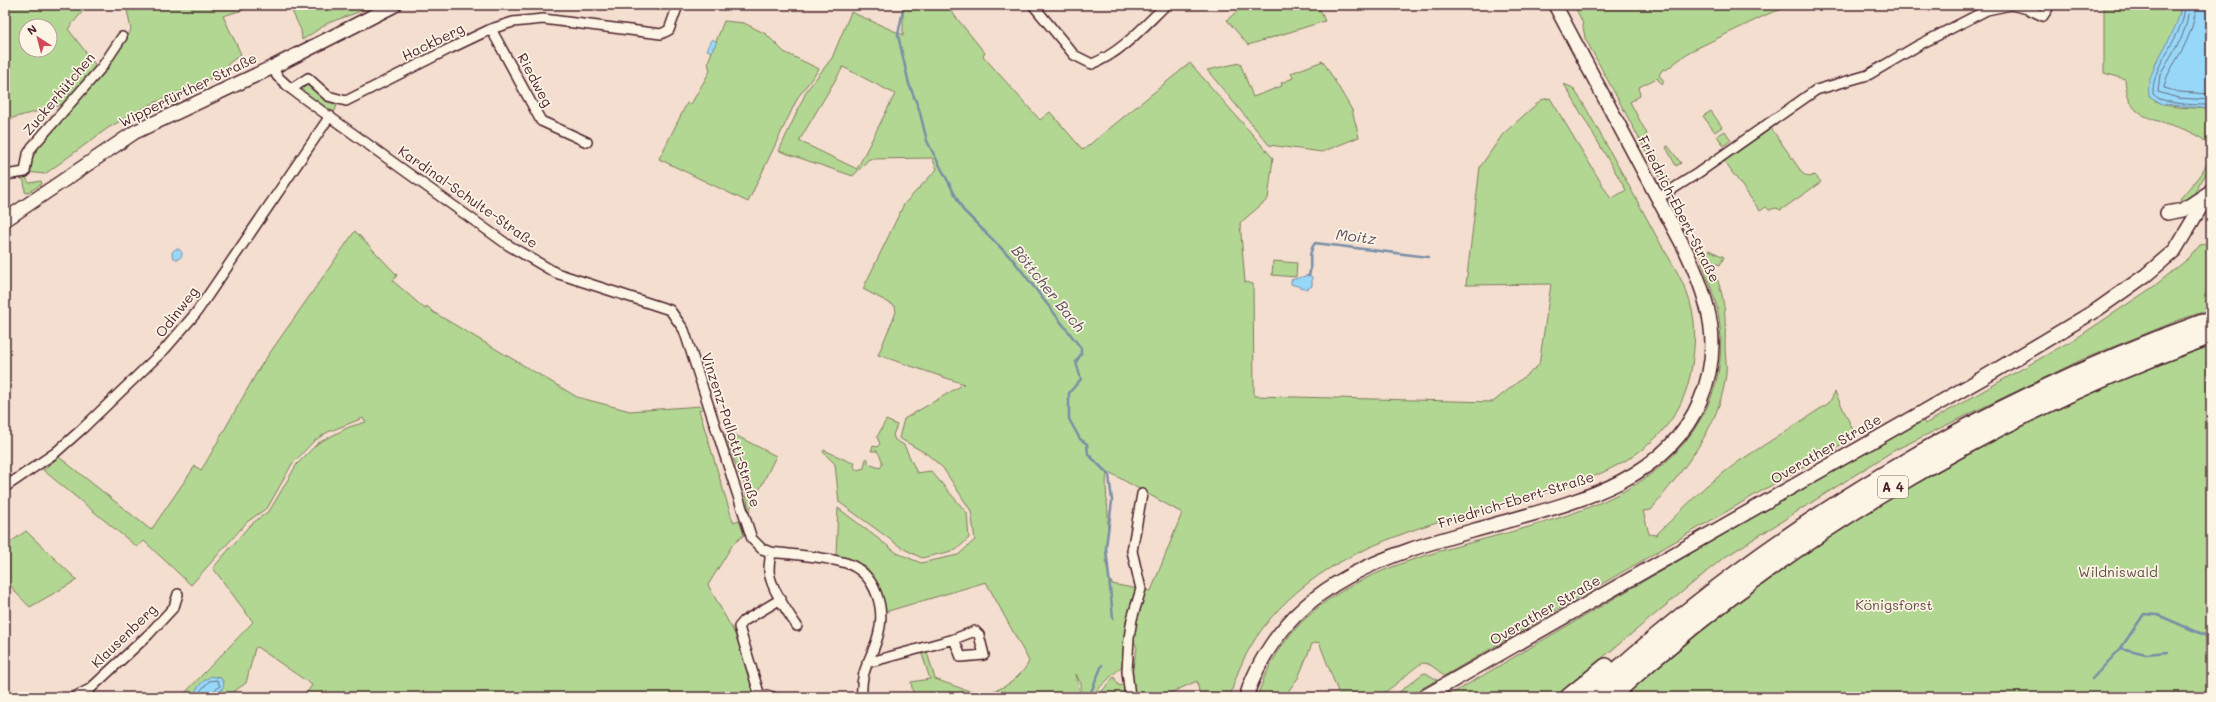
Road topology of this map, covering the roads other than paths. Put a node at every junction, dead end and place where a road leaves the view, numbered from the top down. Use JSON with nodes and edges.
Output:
{"nodes":[{"id":1,"x":395,"y":5,"type":"edge"},
{"id":2,"x":678,"y":5,"type":"edge"},
{"id":3,"x":1033,"y":5,"type":"edge"},
{"id":4,"x":1166,"y":5,"type":"edge"},
{"id":5,"x":1555,"y":5,"type":"edge"},
{"id":6,"x":2050,"y":5,"type":"edge"},
{"id":7,"x":491,"y":29,"type":"junction"},
{"id":8,"x":122,"y":37,"type":"dead end"},
{"id":9,"x":273,"y":67,"type":"junction"},
{"id":10,"x":291,"y":89,"type":"junction"},
{"id":11,"x":330,"y":116,"type":"junction"},
{"id":12,"x":587,"y":142,"type":"dead end"},
{"id":13,"x":5,"y":175,"type":"edge"},
{"id":14,"x":2210,"y":191,"type":"edge"},
{"id":15,"x":1657,"y":199,"type":"junction"},
{"id":16,"x":2167,"y":213,"type":"dead end"},
{"id":17,"x":5,"y":220,"type":"edge"},
{"id":18,"x":670,"y":310,"type":"joint"},
{"id":19,"x":2211,"y":320,"type":"edge"},
{"id":20,"x":2211,"y":336,"type":"edge"},
{"id":21,"x":5,"y":488,"type":"edge"},
{"id":22,"x":1142,"y":494,"type":"dead end"},
{"id":23,"x":771,"y":552,"type":"junction"},
{"id":24,"x":1766,"y":554,"type":"junction"},
{"id":25,"x":178,"y":594,"type":"dead end"},
{"id":26,"x":781,"y":599,"type":"junction"},
{"id":27,"x":797,"y":626,"type":"dead end"},
{"id":28,"x":954,"y":639,"type":"dead end"},
{"id":29,"x":867,"y":663,"type":"junction"},
{"id":30,"x":89,"y":693,"type":"edge"},
{"id":31,"x":74,"y":697,"type":"edge"},
{"id":32,"x":772,"y":697,"type":"edge"},
{"id":33,"x":862,"y":697,"type":"edge"},
{"id":34,"x":1130,"y":697,"type":"edge"},
{"id":35,"x":1246,"y":697,"type":"edge"},
{"id":36,"x":1424,"y":697,"type":"edge"},
{"id":37,"x":1569,"y":697,"type":"edge"},
{"id":38,"x":1588,"y":697,"type":"edge"},
{"id":39,"x":1610,"y":697,"type":"edge"}],
"edges":[{"from":1,"to":9,"type":"main road","name":"Wipperfürther Straße"},
{"from":2,"to":7,"type":"street","name":"Hackberg"},
{"from":3,"to":4,"type":"street"},
{"from":5,"to":15,"type":"main road","name":"Friedrich-Ebert-Straße"},
{"from":6,"to":15,"type":"street"},
{"from":7,"to":10,"type":"street","name":"Hackberg"},
{"from":7,"to":12,"type":"street","name":"Riedweg"},
{"from":8,"to":13,"type":"street","name":"Zuckerhütchen"},
{"from":9,"to":10,"type":"street","name":"Kardinal-Schulte-Straße"},
{"from":9,"to":17,"type":"main road","name":"Wipperfürther Straße"},
{"from":10,"to":11,"type":"street","name":"Kardinal-Schulte-Straße"},
{"from":11,"to":18,"type":"street","name":"Kardinal-Schulte-Straße"},
{"from":11,"to":21,"type":"street","name":"Odinweg"},
{"from":14,"to":16,"type":"main road"},
{"from":14,"to":36,"type":"main road","name":"Overather Straße"},
{"from":15,"to":35,"type":"main road","name":"Friedrich-Ebert-Straße"},
{"from":18,"to":23,"type":"street","name":"Vinzenz-Pallotti-Straße"},
{"from":19,"to":24,"type":"highway","number":"A 4"},
{"from":20,"to":39,"type":"highway","number":"A 4"},
{"from":22,"to":34,"type":"street"},
{"from":23,"to":26,"type":"street"},
{"from":23,"to":29,"type":"street","name":"Vinzenz-Pallotti-Straße"},
{"from":24,"to":37,"type":"highway"},
{"from":24,"to":38,"type":"highway","number":"A 4"},
{"from":25,"to":30,"type":"street","name":"Klausenberg"},
{"from":26,"to":27,"type":"street"},
{"from":26,"to":32,"type":"street"},
{"from":28,"to":29,"type":"street"},
{"from":29,"to":33,"type":"street","name":"Vinzenz-Pallotti-Straße"},
{"from":30,"to":31,"type":"street","name":"Klausenberg"}]}
